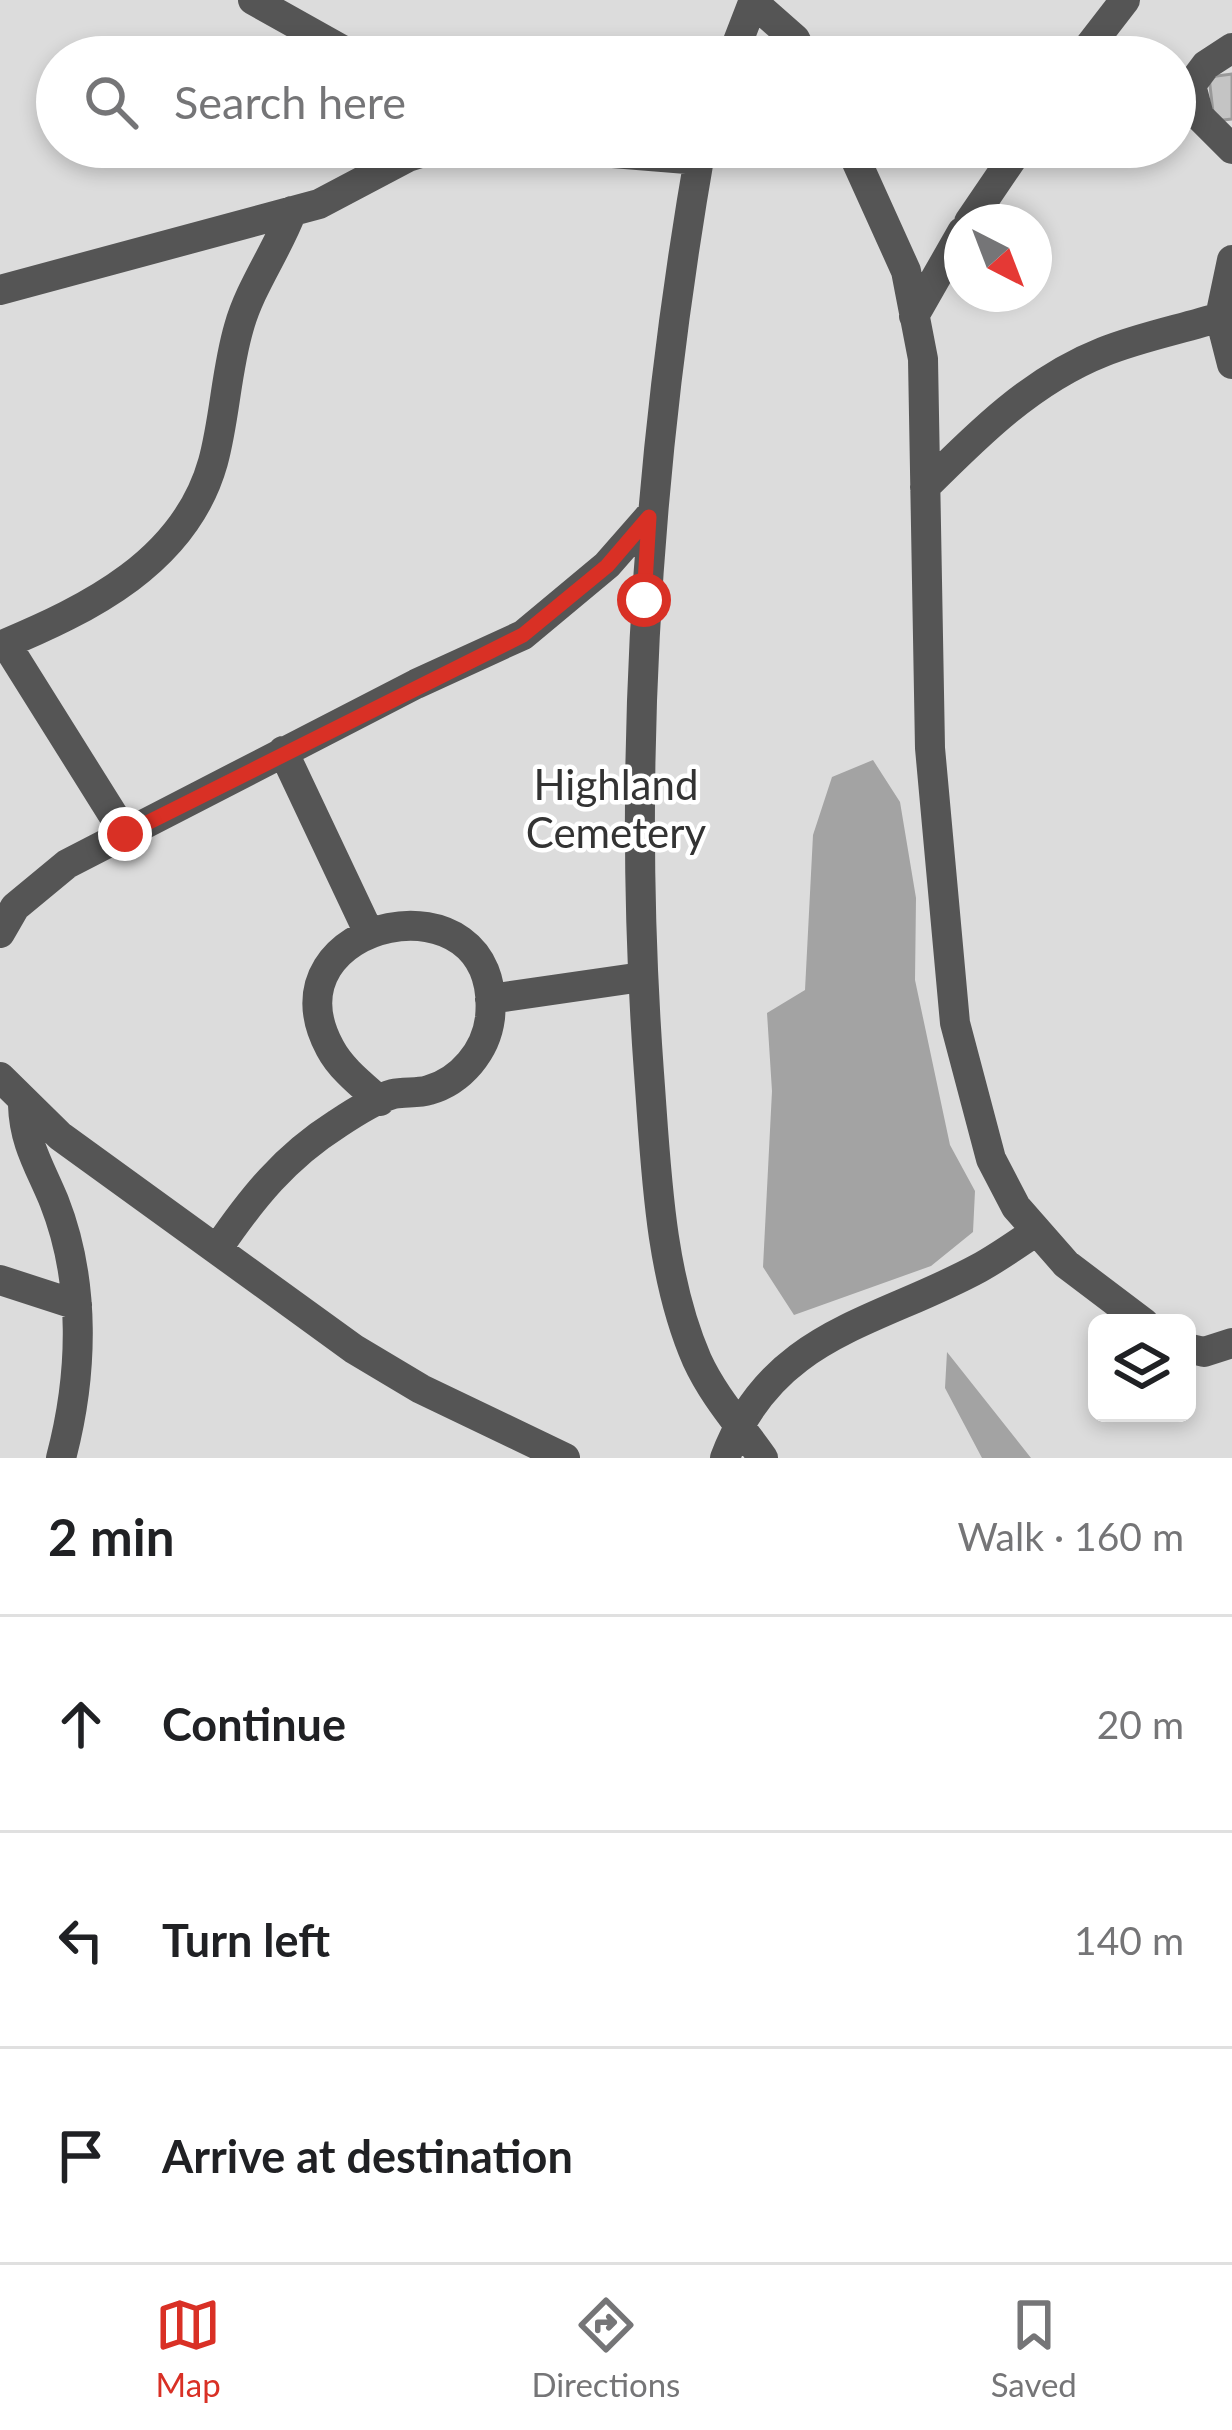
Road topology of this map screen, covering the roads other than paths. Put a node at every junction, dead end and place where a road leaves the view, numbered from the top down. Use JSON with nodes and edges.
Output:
{"nodes":[{"id":1,"x":254,"y":0,"type":"edge"},
{"id":2,"x":1125,"y":0,"type":"edge"},
{"id":3,"x":753,"y":1,"type":"edge"},
{"id":4,"x":318,"y":36,"type":"edge"},
{"id":5,"x":740,"y":36,"type":"edge"},
{"id":6,"x":791,"y":36,"type":"edge"},
{"id":7,"x":1097,"y":36,"type":"edge"},
{"id":8,"x":1232,"y":48,"type":"edge"},
{"id":9,"x":1196,"y":78,"type":"edge"},
{"id":10,"x":1196,"y":104,"type":"edge"},
{"id":11,"x":1232,"y":149,"type":"edge"},
{"id":12,"x":392,"y":168,"type":"edge"},
{"id":13,"x":698,"y":168,"type":"edge"},
{"id":14,"x":860,"y":168,"type":"edge"},
{"id":15,"x":1006,"y":168,"type":"edge"},
{"id":16,"x":981,"y":204,"type":"edge"},
{"id":17,"x":292,"y":212,"type":"junction"},
{"id":18,"x":1232,"y":260,"type":"edge"},
{"id":19,"x":944,"y":264,"type":"edge"},
{"id":20,"x":0,"y":290,"type":"edge"},
{"id":21,"x":914,"y":316,"type":"junction"},
{"id":22,"x":1227,"y":340,"type":"edge"},
{"id":23,"x":925,"y":487,"type":"junction"},
{"id":24,"x":649,"y":517,"type":"junction"},
{"id":25,"x":3,"y":645,"type":"edge"},
{"id":26,"x":283,"y":751,"type":"junction"},
{"id":27,"x":125,"y":834,"type":"junction"},
{"id":28,"x":368,"y":931,"type":"junction"},
{"id":29,"x":0,"y":933,"type":"edge"},
{"id":30,"x":642,"y":977,"type":"junction"},
{"id":31,"x":490,"y":999,"type":"junction"},
{"id":32,"x":0,"y":1078,"type":"edge"},
{"id":33,"x":380,"y":1101,"type":"junction"},
{"id":34,"x":23,"y":1105,"type":"junction"},
{"id":35,"x":1035,"y":1232,"type":"junction"},
{"id":36,"x":218,"y":1248,"type":"junction"},
{"id":37,"x":0,"y":1280,"type":"edge"},
{"id":38,"x":77,"y":1305,"type":"junction"},
{"id":39,"x":1132,"y":1314,"type":"edge"},
{"id":40,"x":1232,"y":1343,"type":"edge"},
{"id":41,"x":1196,"y":1350,"type":"edge"},
{"id":42,"x":737,"y":1425,"type":"junction"},
{"id":43,"x":62,"y":1458,"type":"edge"},
{"id":44,"x":565,"y":1458,"type":"edge"},
{"id":45,"x":725,"y":1458,"type":"edge"},
{"id":46,"x":763,"y":1458,"type":"edge"}],
"edges":[{"from":1,"to":4,"type":"lane"},
{"from":2,"to":7,"type":"lane"},
{"from":3,"to":5,"type":"lane"},
{"from":3,"to":6,"type":"lane"},
{"from":8,"to":9,"type":"lane"},
{"from":10,"to":11,"type":"lane"},
{"from":12,"to":17,"type":"lane"},
{"from":13,"to":24,"type":"lane"},
{"from":14,"to":21,"type":"lane"},
{"from":15,"to":16,"type":"lane"},
{"from":17,"to":20,"type":"lane"},
{"from":17,"to":25,"type":"lane"},
{"from":18,"to":22,"type":"lane"},
{"from":19,"to":21,"type":"lane"},
{"from":21,"to":23,"type":"lane"},
{"from":22,"to":23,"type":"lane"},
{"from":23,"to":35,"type":"lane"},
{"from":24,"to":26,"type":"lane"},
{"from":24,"to":30,"type":"lane"},
{"from":25,"to":27,"type":"lane"},
{"from":26,"to":27,"type":"lane"},
{"from":26,"to":28,"type":"lane"},
{"from":27,"to":29,"type":"lane"},
{"from":28,"to":31,"type":"lane"},
{"from":28,"to":33,"type":"lane"},
{"from":30,"to":31,"type":"lane"},
{"from":30,"to":42,"type":"lane"},
{"from":31,"to":33,"type":"lane"},
{"from":32,"to":34,"type":"lane"},
{"from":33,"to":36,"type":"lane"},
{"from":34,"to":36,"type":"lane"},
{"from":34,"to":38,"type":"lane"},
{"from":35,"to":39,"type":"lane"},
{"from":35,"to":42,"type":"lane"},
{"from":36,"to":44,"type":"lane"},
{"from":37,"to":38,"type":"lane"},
{"from":38,"to":43,"type":"lane"},
{"from":40,"to":41,"type":"lane"},
{"from":42,"to":45,"type":"lane"},
{"from":42,"to":46,"type":"lane"}]}
